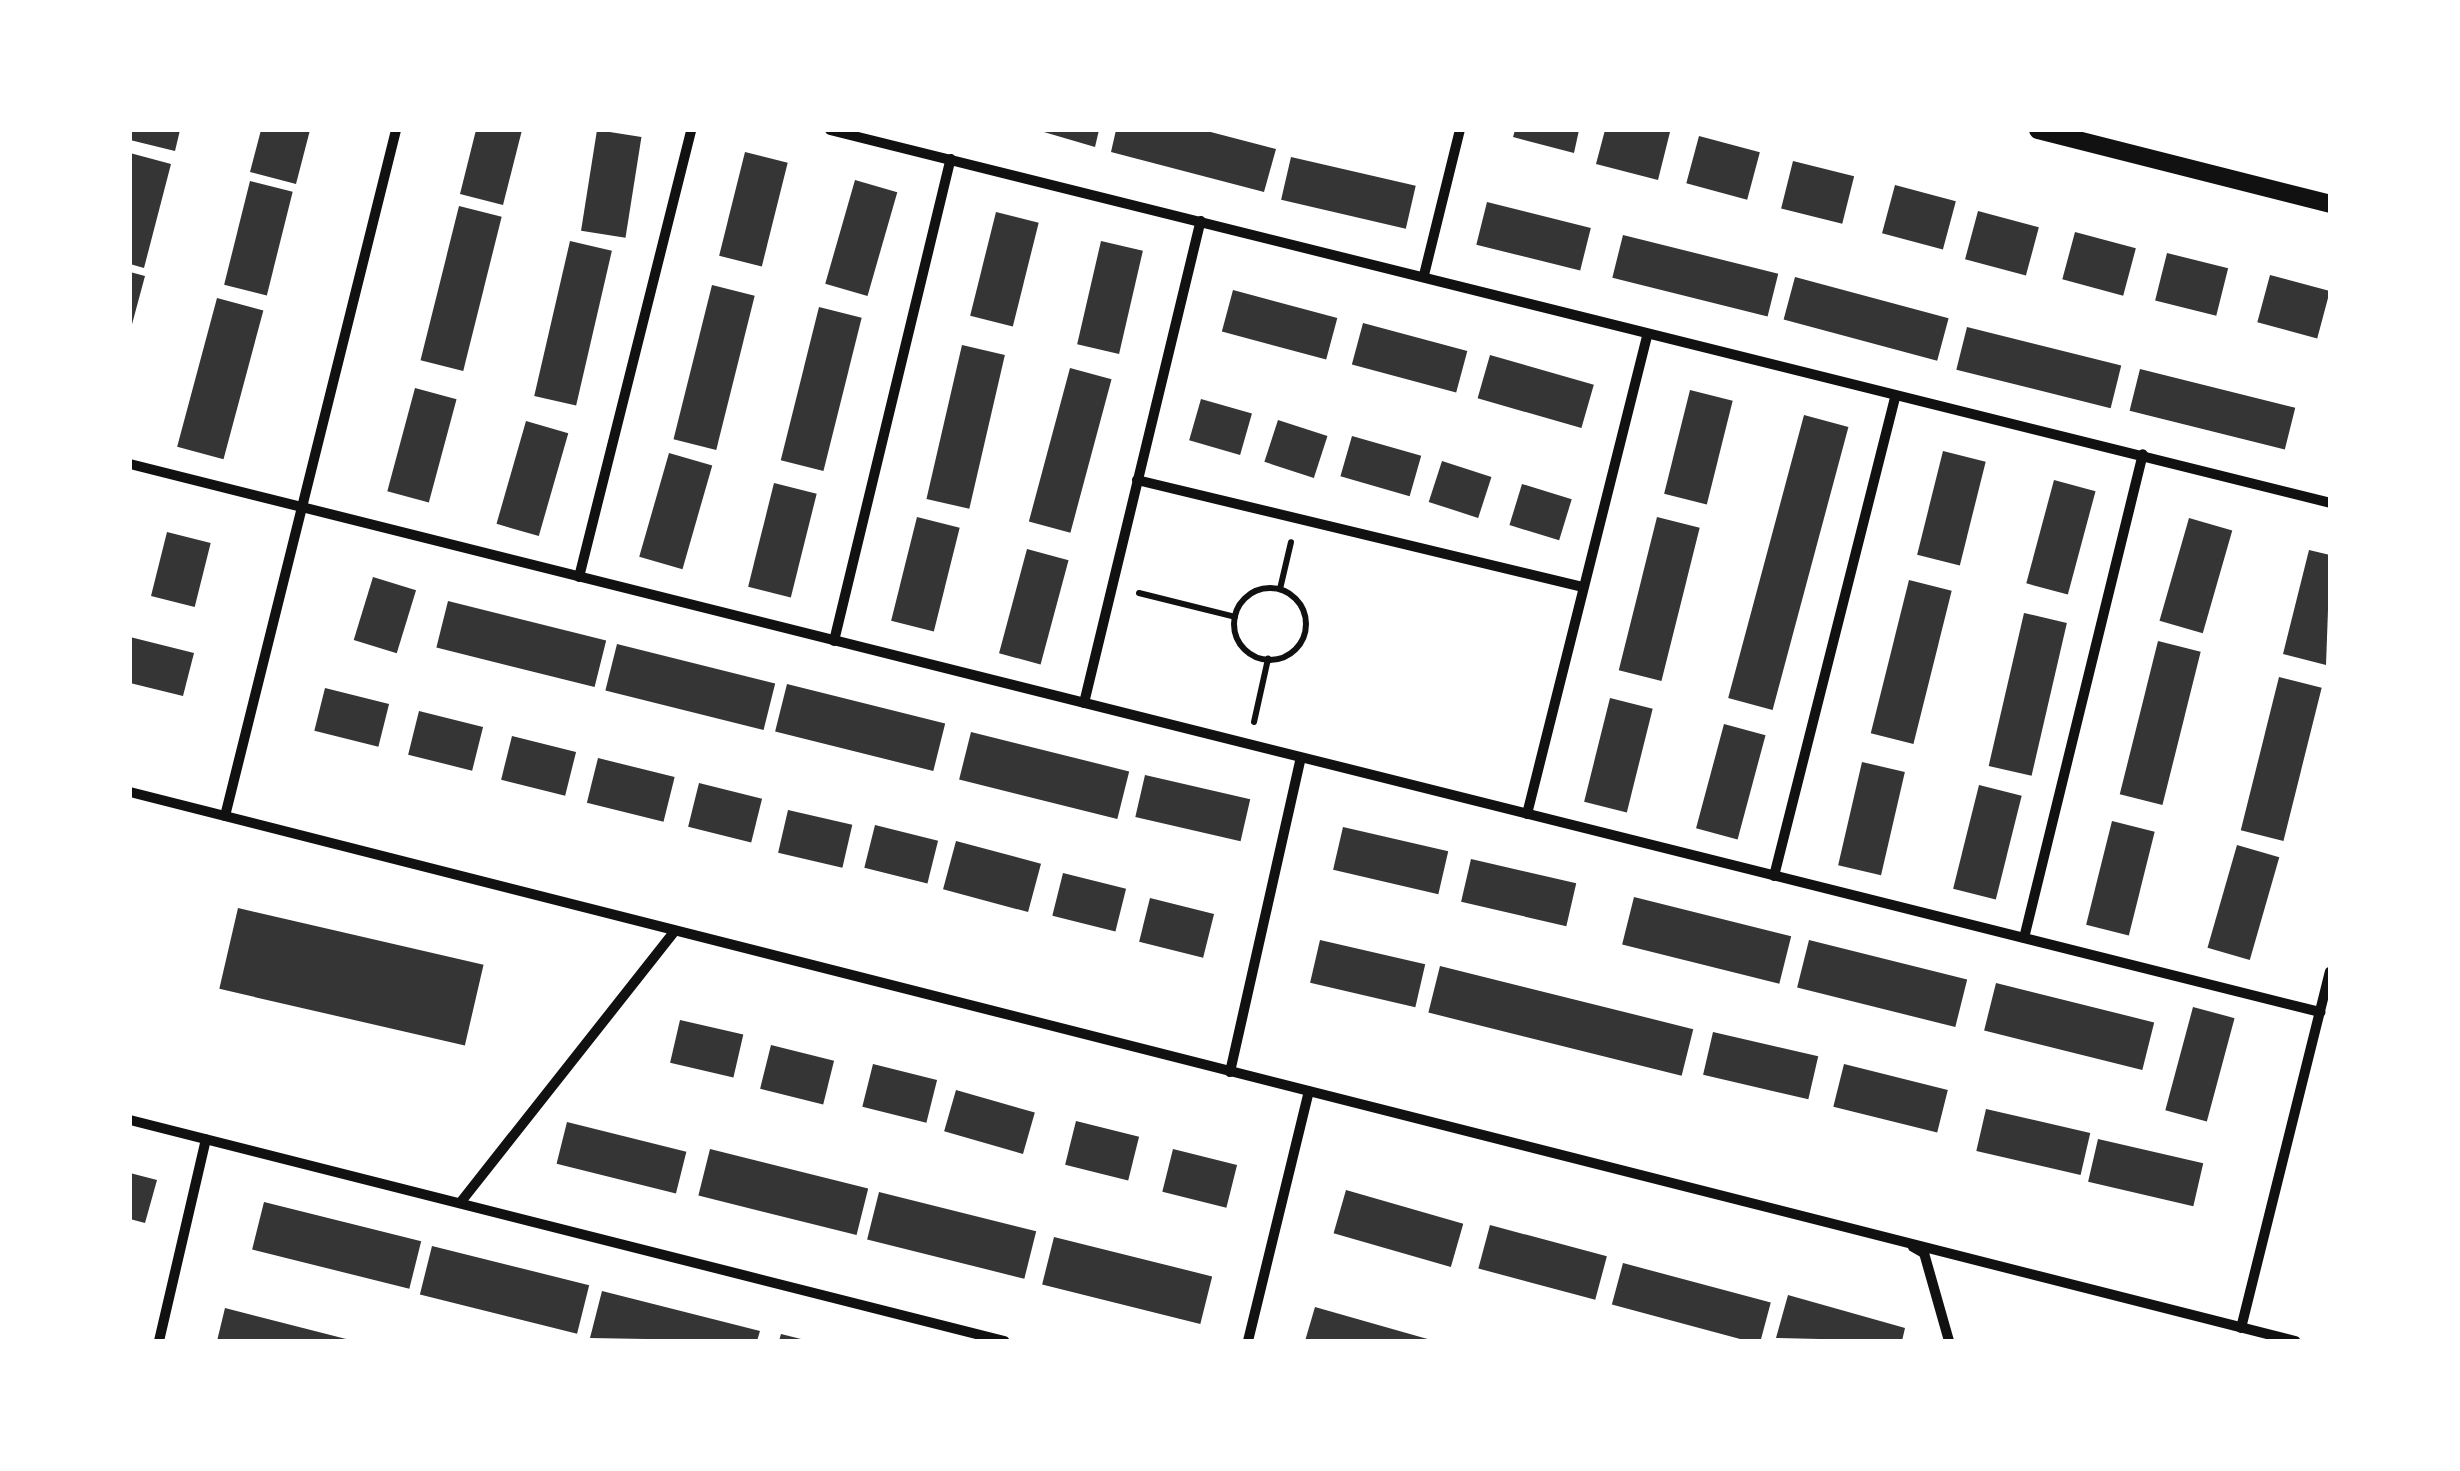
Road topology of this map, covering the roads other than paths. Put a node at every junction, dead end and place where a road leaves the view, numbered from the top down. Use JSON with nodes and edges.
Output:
{"nodes":[{"id":1,"x":396,"y":130,"type":"edge"},
{"id":2,"x":691,"y":130,"type":"edge"},
{"id":3,"x":830,"y":130,"type":"edge"},
{"id":4,"x":1460,"y":130,"type":"edge"},
{"id":5,"x":2038,"y":130,"type":"edge"},
{"id":6,"x":951,"y":160,"type":"junction"},
{"id":7,"x":2330,"y":204,"type":"edge"},
{"id":8,"x":1201,"y":221,"type":"junction"},
{"id":9,"x":1424,"y":275,"type":"junction"},
{"id":10,"x":1647,"y":336,"type":"junction"},
{"id":11,"x":1895,"y":397,"type":"junction"},
{"id":12,"x":2143,"y":454,"type":"junction"},
{"id":13,"x":130,"y":464,"type":"edge"},
{"id":14,"x":1138,"y":480,"type":"junction"},
{"id":15,"x":2330,"y":504,"type":"edge"},
{"id":16,"x":302,"y":508,"type":"junction"},
{"id":17,"x":579,"y":576,"type":"junction"},
{"id":18,"x":1583,"y":587,"type":"junction"},
{"id":19,"x":834,"y":641,"type":"junction"},
{"id":20,"x":1084,"y":703,"type":"junction"},
{"id":21,"x":1301,"y":758,"type":"junction"},
{"id":22,"x":130,"y":792,"type":"edge"},
{"id":23,"x":1527,"y":814,"type":"junction"},
{"id":24,"x":225,"y":816,"type":"junction"},
{"id":25,"x":1774,"y":876,"type":"junction"},
{"id":26,"x":675,"y":931,"type":"junction"},
{"id":27,"x":2024,"y":938,"type":"junction"},
{"id":28,"x":2330,"y":972,"type":"edge"},
{"id":29,"x":2320,"y":1012,"type":"junction"},
{"id":30,"x":1230,"y":1072,"type":"junction"},
{"id":31,"x":1309,"y":1092,"type":"junction"},
{"id":32,"x":130,"y":1120,"type":"edge"},
{"id":33,"x":206,"y":1139,"type":"junction"},
{"id":34,"x":460,"y":1203,"type":"junction"},
{"id":35,"x":1908,"y":1243,"type":"junction"},
{"id":36,"x":2241,"y":1328,"type":"junction"},
{"id":37,"x":160,"y":1341,"type":"edge"},
{"id":38,"x":1004,"y":1341,"type":"edge"},
{"id":39,"x":1248,"y":1341,"type":"edge"},
{"id":40,"x":1949,"y":1341,"type":"edge"},
{"id":41,"x":2295,"y":1341,"type":"edge"}],
"edges":[{"from":1,"to":16,"type":"street"},
{"from":2,"to":17,"type":"street"},
{"from":3,"to":6,"type":"street"},
{"from":4,"to":9,"type":"street"},
{"from":5,"to":7,"type":"street"},
{"from":6,"to":8,"type":"street"},
{"from":6,"to":19,"type":"street"},
{"from":8,"to":9,"type":"street"},
{"from":8,"to":14,"type":"street"},
{"from":9,"to":10,"type":"street"},
{"from":10,"to":11,"type":"street"},
{"from":10,"to":18,"type":"street"},
{"from":11,"to":12,"type":"street"},
{"from":11,"to":25,"type":"street"},
{"from":12,"to":15,"type":"street"},
{"from":12,"to":27,"type":"street"},
{"from":13,"to":16,"type":"street"},
{"from":14,"to":18,"type":"street"},
{"from":14,"to":20,"type":"street"},
{"from":16,"to":17,"type":"street"},
{"from":16,"to":24,"type":"street"},
{"from":17,"to":19,"type":"street"},
{"from":18,"to":23,"type":"street"},
{"from":19,"to":20,"type":"street"},
{"from":20,"to":21,"type":"street"},
{"from":21,"to":23,"type":"street"},
{"from":21,"to":30,"type":"street"},
{"from":22,"to":24,"type":"street"},
{"from":23,"to":25,"type":"street"},
{"from":24,"to":26,"type":"street"},
{"from":25,"to":27,"type":"street"},
{"from":26,"to":30,"type":"street"},
{"from":26,"to":34,"type":"street"},
{"from":27,"to":29,"type":"street"},
{"from":28,"to":29,"type":"street"},
{"from":29,"to":36,"type":"street"},
{"from":30,"to":31,"type":"street"},
{"from":31,"to":35,"type":"street"},
{"from":31,"to":39,"type":"street"},
{"from":32,"to":33,"type":"street"},
{"from":33,"to":34,"type":"street"},
{"from":33,"to":37,"type":"street"},
{"from":34,"to":38,"type":"street"},
{"from":35,"to":36,"type":"street"},
{"from":35,"to":40,"type":"street"},
{"from":36,"to":41,"type":"street"}]}
